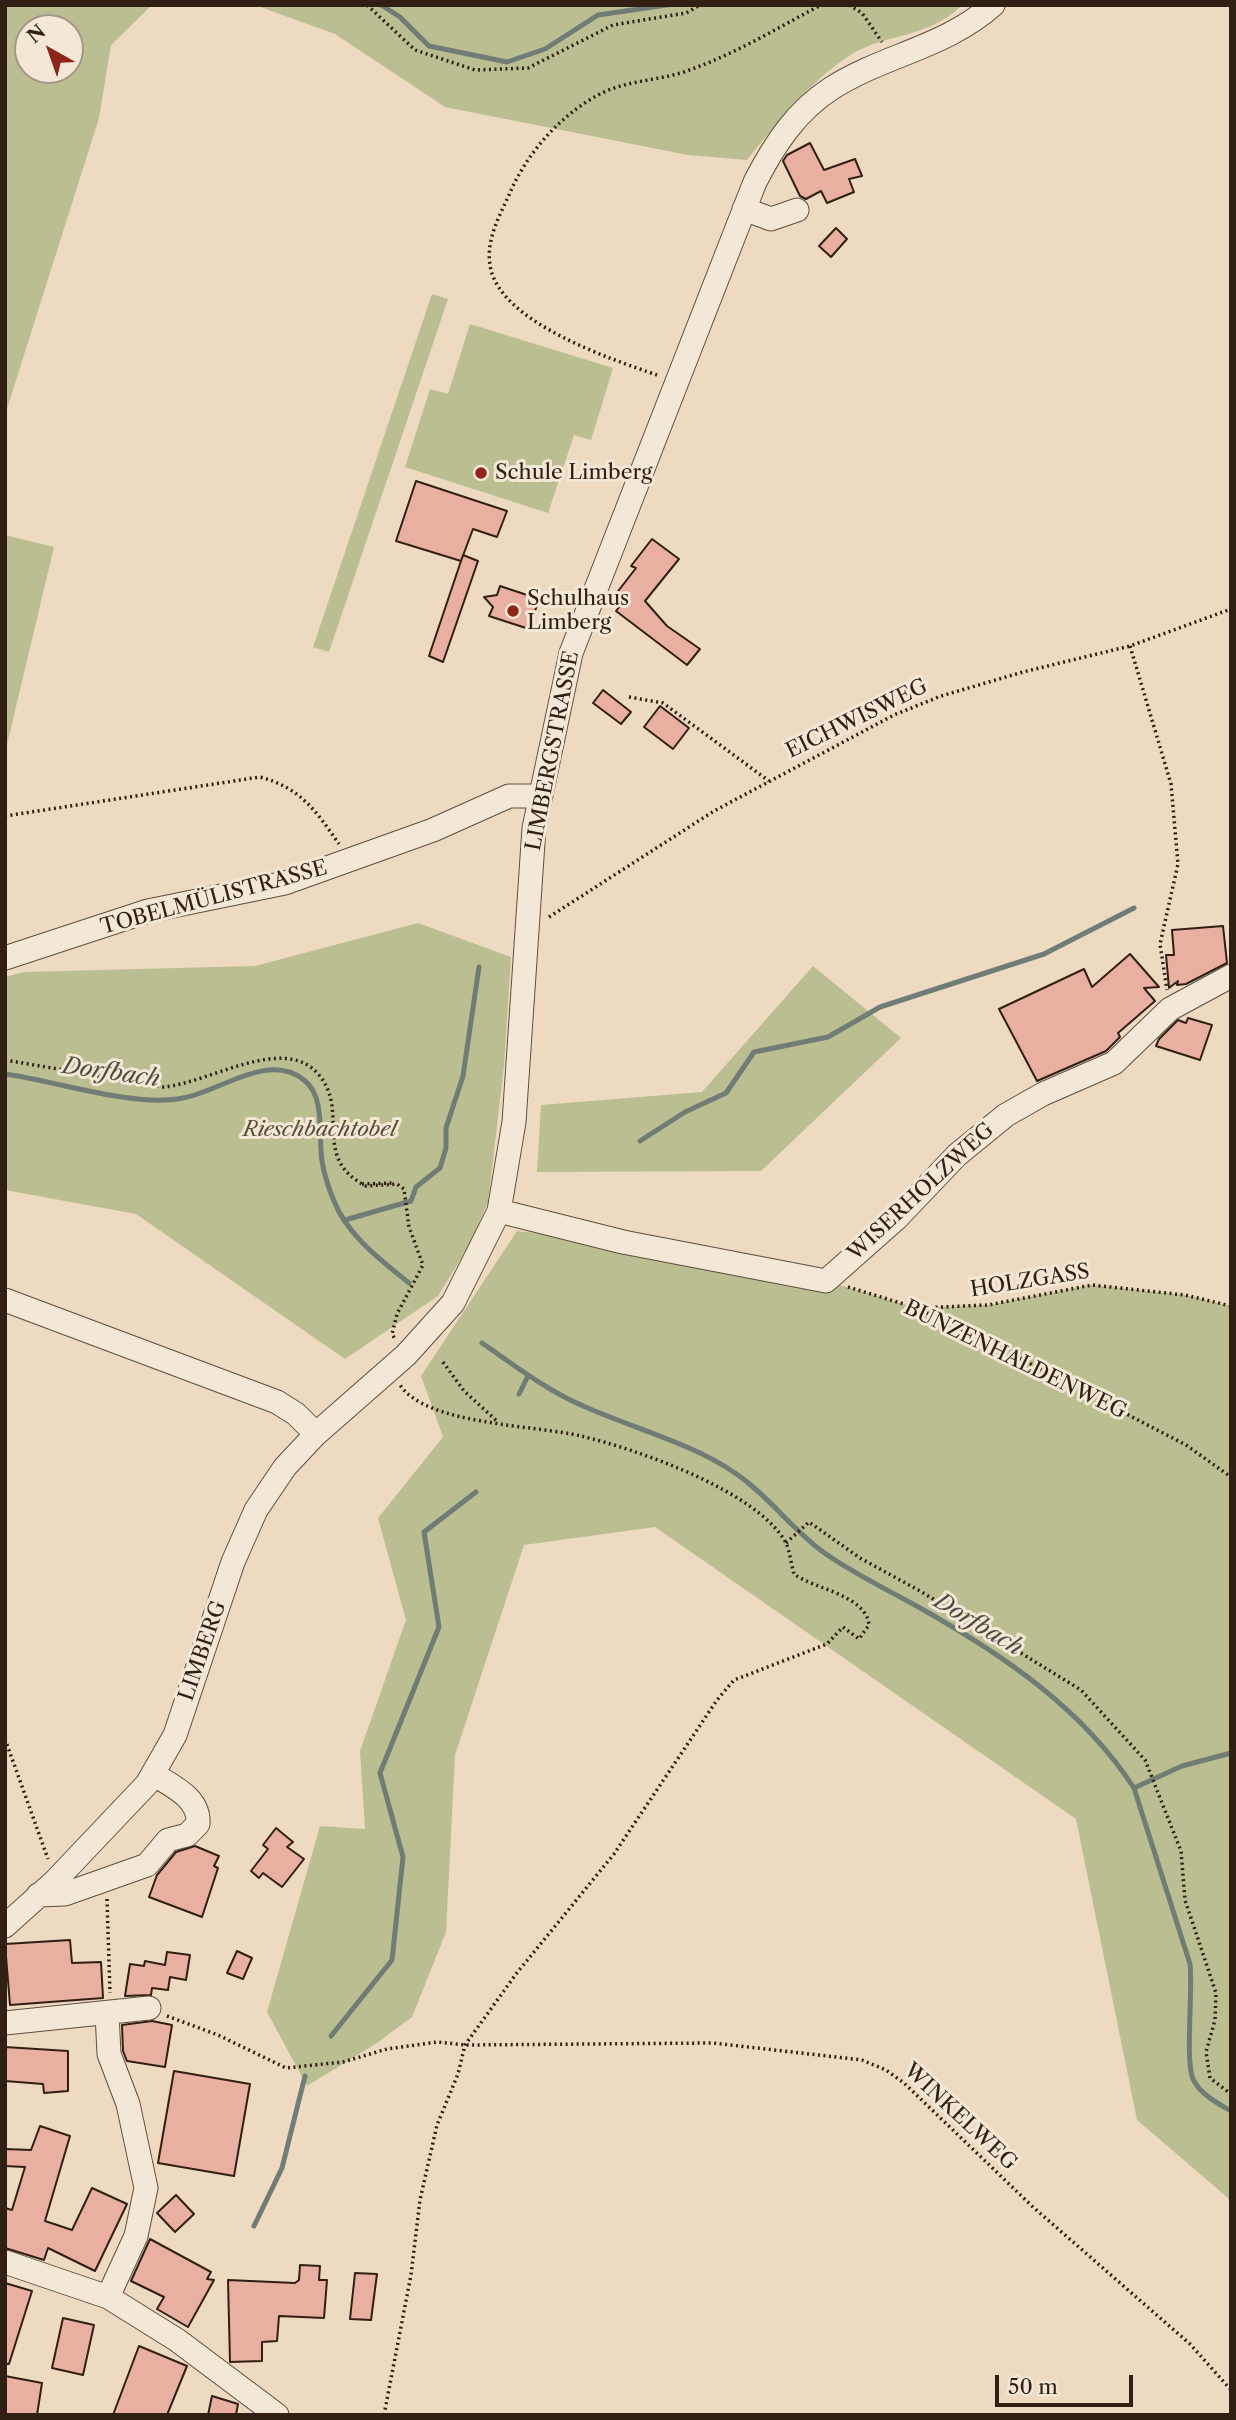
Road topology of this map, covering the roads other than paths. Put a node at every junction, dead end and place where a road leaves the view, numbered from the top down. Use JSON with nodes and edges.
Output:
{"nodes":[{"id":1,"x":993,"y":5,"type":"edge"},
{"id":2,"x":744,"y":209,"type":"junction"},
{"id":3,"x":797,"y":210,"type":"dead end"},
{"id":4,"x":540,"y":796,"type":"junction"},
{"id":5,"x":5,"y":958,"type":"edge"},
{"id":6,"x":1231,"y":976,"type":"edge"},
{"id":7,"x":499,"y":1211,"type":"junction"},
{"id":8,"x":5,"y":1300,"type":"edge"},
{"id":9,"x":390,"y":1370,"type":"joint"},
{"id":10,"x":316,"y":1434,"type":"junction"},
{"id":11,"x":153,"y":1774,"type":"junction"},
{"id":12,"x":47,"y":1888,"type":"junction"},
{"id":13,"x":5,"y":1926,"type":"edge"},
{"id":14,"x":149,"y":2008,"type":"road end"},
{"id":15,"x":108,"y":2013,"type":"junction"},
{"id":16,"x":5,"y":2023,"type":"edge"},
{"id":17,"x":5,"y":2262,"type":"edge"},
{"id":18,"x":108,"y":2297,"type":"junction"},
{"id":19,"x":277,"y":2415,"type":"edge"}],
"edges":[{"from":1,"to":2,"type":"street","name":"LIMBERGSTRASSE"},
{"from":2,"to":3,"type":"street"},
{"from":2,"to":4,"type":"street","name":"LIMBERGSTRASSE"},
{"from":4,"to":5,"type":"street","name":"TOBELMÜLISTRASSE"},
{"from":4,"to":7,"type":"street","name":"LIMBERGSTRASSE"},
{"from":6,"to":7,"type":"street","name":"WISERHOLZWEG"},
{"from":7,"to":9,"type":"street","name":"LIMBERGSTRASSE"},
{"from":8,"to":10,"type":"street"},
{"from":9,"to":10,"type":"street","name":"LIMBERG"},
{"from":10,"to":11,"type":"street","name":"LIMBERG"},
{"from":11,"to":12,"type":"street","name":"LIMBERG"},
{"from":11,"to":12,"type":"street"},
{"from":12,"to":13,"type":"street","name":"LIMBERG"},
{"from":14,"to":15,"type":"street"},
{"from":15,"to":16,"type":"street"},
{"from":15,"to":18,"type":"street"},
{"from":17,"to":18,"type":"street"},
{"from":18,"to":19,"type":"street"}]}
